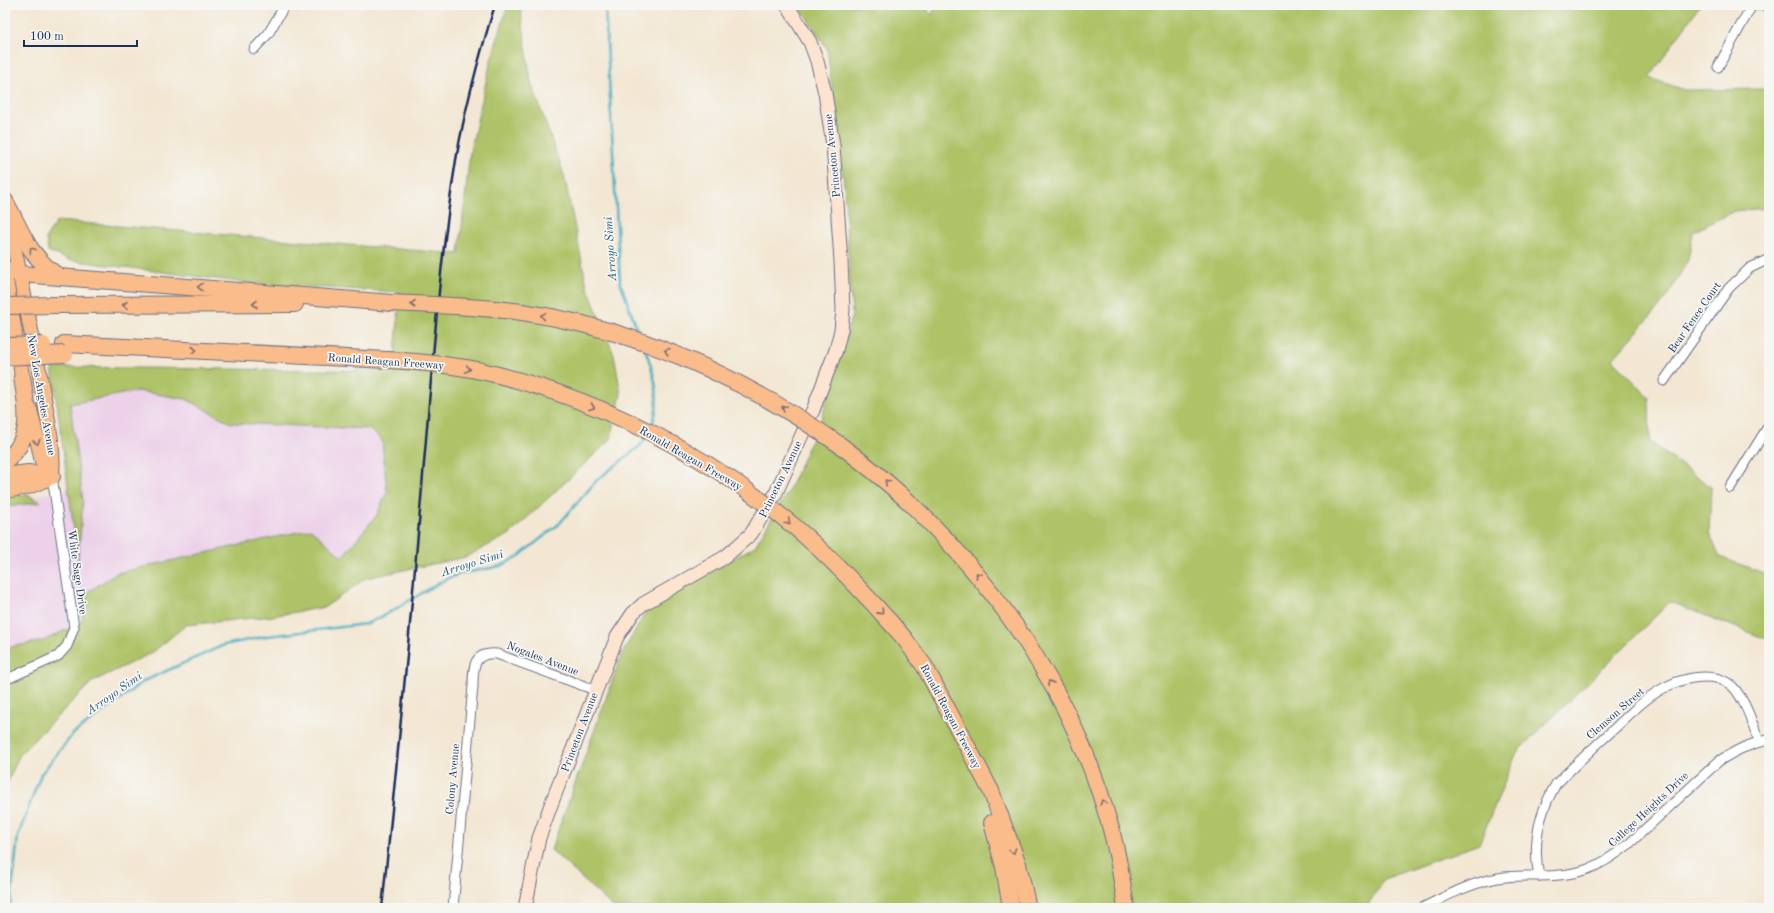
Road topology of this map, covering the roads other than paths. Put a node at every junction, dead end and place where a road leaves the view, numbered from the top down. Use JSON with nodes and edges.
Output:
{"nodes":[{"id":1,"x":285,"y":5,"type":"edge"},
{"id":2,"x":787,"y":5,"type":"edge"},
{"id":3,"x":1753,"y":5,"type":"edge"},
{"id":4,"x":1769,"y":6,"type":"edge"},
{"id":5,"x":254,"y":49,"type":"dead end"},
{"id":6,"x":1718,"y":67,"type":"dead end"},
{"id":7,"x":5,"y":201,"type":"edge"},
{"id":8,"x":5,"y":205,"type":"edge"},
{"id":9,"x":1769,"y":259,"type":"edge"},
{"id":10,"x":5,"y":269,"type":"edge"},
{"id":11,"x":5,"y":274,"type":"edge"},
{"id":12,"x":21,"y":274,"type":"junction"},
{"id":13,"x":60,"y":277,"type":"junction"},
{"id":14,"x":392,"y":303,"type":"junction"},
{"id":15,"x":5,"y":306,"type":"edge"},
{"id":16,"x":5,"y":346,"type":"edge"},
{"id":17,"x":64,"y":349,"type":"junction"},
{"id":18,"x":5,"y":358,"type":"edge"},
{"id":19,"x":22,"y":376,"type":"junction"},
{"id":20,"x":1664,"y":381,"type":"dead end"},
{"id":21,"x":1769,"y":425,"type":"edge"},
{"id":22,"x":5,"y":462,"type":"edge"},
{"id":23,"x":5,"y":476,"type":"edge"},
{"id":24,"x":52,"y":476,"type":"junction"},
{"id":25,"x":1730,"y":488,"type":"dead end"},
{"id":26,"x":5,"y":490,"type":"edge"},
{"id":27,"x":482,"y":656,"type":"joint"},
{"id":28,"x":5,"y":680,"type":"edge"},
{"id":29,"x":595,"y":690,"type":"junction"},
{"id":30,"x":1769,"y":740,"type":"edge"},
{"id":31,"x":1759,"y":741,"type":"junction"},
{"id":32,"x":976,"y":763,"type":"junction"},
{"id":33,"x":1109,"y":820,"type":"junction"},
{"id":34,"x":1539,"y":876,"type":"junction"},
{"id":35,"x":452,"y":908,"type":"edge"},
{"id":36,"x":525,"y":908,"type":"edge"},
{"id":37,"x":1011,"y":908,"type":"edge"},
{"id":38,"x":1028,"y":908,"type":"edge"},
{"id":39,"x":1126,"y":908,"type":"edge"},
{"id":40,"x":1134,"y":908,"type":"edge"},
{"id":41,"x":1422,"y":908,"type":"edge"}],
"edges":[{"from":1,"to":5,"type":"street"},
{"from":2,"to":29,"type":"street","name":"Princeton Avenue"},
{"from":3,"to":4,"type":"street"},
{"from":3,"to":6,"type":"street"},
{"from":13,"to":7,"type":"highway","one_way":true},
{"from":8,"to":12,"type":"main road","name":"New Los Angeles Avenue"},
{"from":9,"to":20,"type":"street","name":"Bear Fence Court"},
{"from":10,"to":12,"type":"highway"},
{"from":11,"to":19,"type":"main road","name":"New Los Angeles Avenue"},
{"from":12,"to":13,"type":"highway"},
{"from":12,"to":24,"type":"main road","name":"New Los Angeles Avenue"},
{"from":14,"to":13,"type":"highway","one_way":true},
{"from":14,"to":15,"type":"highway","one_way":true,"bridge":true},
{"from":33,"to":14,"type":"highway","one_way":true,"bridge":true},
{"from":16,"to":17,"type":"highway","bridge":true},
{"from":17,"to":18,"type":"highway","bridge":true},
{"from":17,"to":32,"type":"highway","name":"Ronald Reagan Freeway","one_way":true,"bridge":true},
{"from":19,"to":22,"type":"highway"},
{"from":19,"to":24,"type":"main road","name":"New Los Angeles Avenue","one_way":true},
{"from":21,"to":25,"type":"street"},
{"from":23,"to":24,"type":"highway"},
{"from":24,"to":26,"type":"highway"},
{"from":24,"to":28,"type":"street","name":"White Sage Drive"},
{"from":27,"to":29,"type":"street","name":"Nogales Avenue"},
{"from":27,"to":35,"type":"street","name":"Colony Avenue"},
{"from":29,"to":36,"type":"street","name":"Princeton Avenue"},
{"from":30,"to":31,"type":"street","name":"College Heights Drive"},
{"from":31,"to":34,"type":"street","name":"College Heights Drive"},
{"from":31,"to":34,"type":"street","name":"Clemson Street"},
{"from":32,"to":37,"type":"highway"},
{"from":32,"to":38,"type":"highway","name":"Ronald Reagan Freeway","one_way":true},
{"from":33,"to":39,"type":"highway"},
{"from":33,"to":40,"type":"highway"},
{"from":34,"to":41,"type":"street","name":"College Heights Drive"}]}
